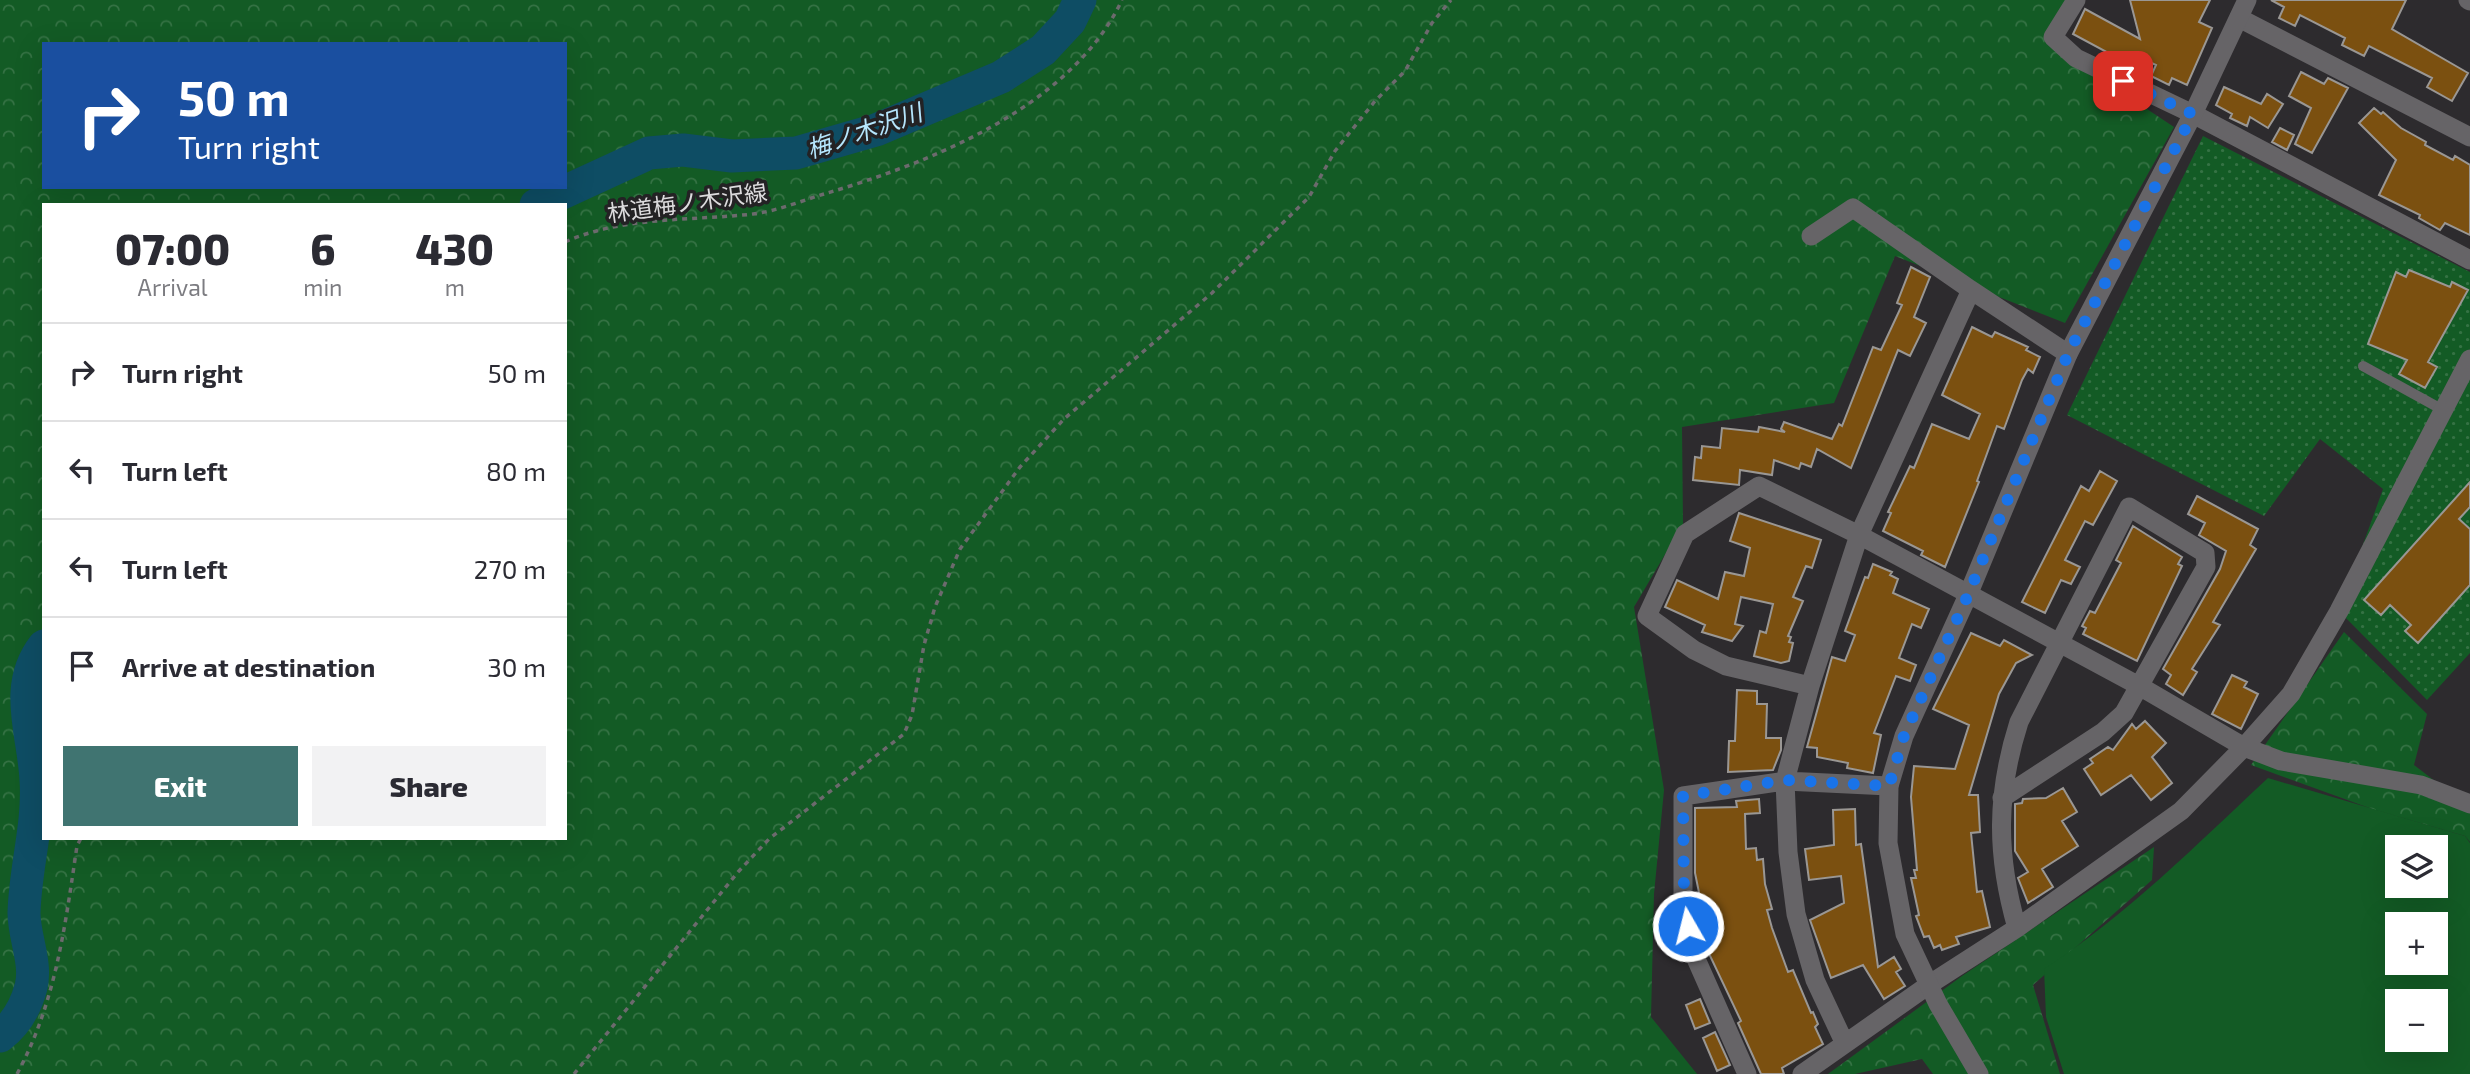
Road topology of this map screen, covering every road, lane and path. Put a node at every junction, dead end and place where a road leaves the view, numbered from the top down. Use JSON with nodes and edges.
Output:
{"nodes":[{"id":1,"x":1122,"y":0,"type":"edge"},
{"id":2,"x":1451,"y":0,"type":"edge"},
{"id":3,"x":2076,"y":0,"type":"edge"},
{"id":4,"x":2243,"y":9,"type":"edge"},
{"id":5,"x":2193,"y":114,"type":"junction"},
{"id":6,"x":2470,"y":137,"type":"edge"},
{"id":7,"x":1811,"y":236,"type":"dead end"},
{"id":8,"x":567,"y":241,"type":"edge"},
{"id":9,"x":2470,"y":260,"type":"edge"},
{"id":10,"x":1971,"y":290,"type":"junction"},
{"id":11,"x":2068,"y":354,"type":"junction"},
{"id":12,"x":2470,"y":359,"type":"edge"},
{"id":13,"x":2363,"y":366,"type":"dead end"},
{"id":14,"x":2443,"y":411,"type":"junction"},
{"id":15,"x":1859,"y":535,"type":"junction"},
{"id":16,"x":1968,"y":595,"type":"junction"},
{"id":17,"x":2059,"y":644,"type":"junction"},
{"id":18,"x":1810,"y":686,"type":"junction"},
{"id":19,"x":2141,"y":687,"type":"junction"},
{"id":20,"x":2244,"y":747,"type":"junction"},
{"id":21,"x":1785,"y":780,"type":"junction"},
{"id":22,"x":1889,"y":786,"type":"junction"},
{"id":23,"x":2002,"y":798,"type":"junction"},
{"id":24,"x":2470,"y":804,"type":"edge"},
{"id":25,"x":80,"y":840,"type":"edge"},
{"id":26,"x":2017,"y":928,"type":"junction"},
{"id":27,"x":1930,"y":984,"type":"junction"},
{"id":28,"x":1845,"y":1044,"type":"junction"},
{"id":29,"x":17,"y":1074,"type":"edge"},
{"id":30,"x":574,"y":1074,"type":"edge"},
{"id":31,"x":1747,"y":1074,"type":"edge"},
{"id":32,"x":1802,"y":1074,"type":"edge"},
{"id":33,"x":1979,"y":1074,"type":"edge"}],
"edges":[{"from":1,"to":8,"type":"path","name":"林道梅ノ木沢線"},
{"from":2,"to":30,"type":"path"},
{"from":3,"to":5,"type":"street"},
{"from":4,"to":5,"type":"street"},
{"from":4,"to":6,"type":"street"},
{"from":5,"to":9,"type":"street"},
{"from":5,"to":11,"type":"street"},
{"from":7,"to":10,"type":"street"},
{"from":10,"to":11,"type":"street"},
{"from":10,"to":15,"type":"street"},
{"from":11,"to":16,"type":"street"},
{"from":12,"to":14,"type":"street"},
{"from":13,"to":14,"type":"lane"},
{"from":14,"to":20,"type":"street"},
{"from":15,"to":16,"type":"street"},
{"from":15,"to":18,"type":"street"},
{"from":15,"to":18,"type":"street"},
{"from":16,"to":17,"type":"street"},
{"from":16,"to":22,"type":"street"},
{"from":17,"to":19,"type":"street"},
{"from":17,"to":19,"type":"street"},
{"from":17,"to":23,"type":"street"},
{"from":18,"to":21,"type":"street"},
{"from":19,"to":20,"type":"street"},
{"from":19,"to":23,"type":"street"},
{"from":20,"to":24,"type":"street"},
{"from":20,"to":26,"type":"street"},
{"from":21,"to":22,"type":"street"},
{"from":21,"to":28,"type":"street"},
{"from":21,"to":31,"type":"street"},
{"from":22,"to":27,"type":"street"},
{"from":23,"to":26,"type":"street"},
{"from":25,"to":29,"type":"path"},
{"from":26,"to":27,"type":"street"},
{"from":27,"to":28,"type":"street"},
{"from":27,"to":33,"type":"street"},
{"from":28,"to":32,"type":"street"}]}
